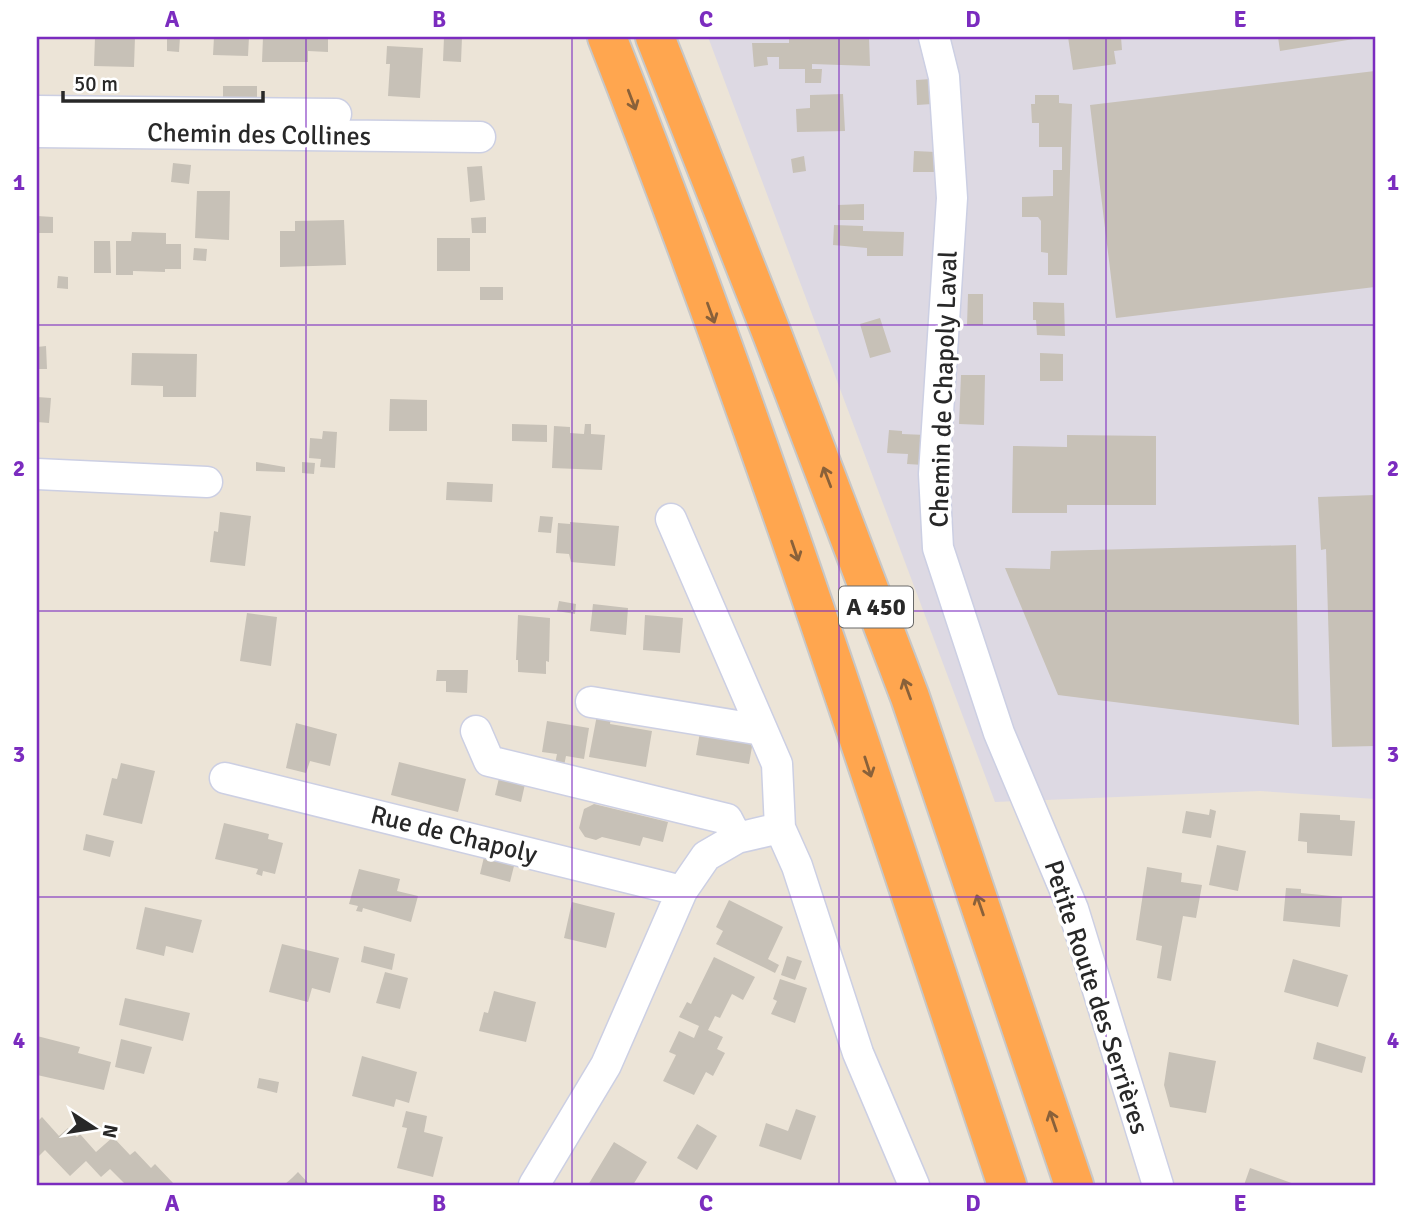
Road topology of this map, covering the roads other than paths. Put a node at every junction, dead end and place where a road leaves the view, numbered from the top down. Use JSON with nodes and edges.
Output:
{"nodes":[{"id":1,"x":607,"y":37,"type":"edge"},
{"id":2,"x":654,"y":37,"type":"edge"},
{"id":3,"x":934,"y":37,"type":"edge"},
{"id":4,"x":37,"y":111,"type":"edge"},
{"id":5,"x":336,"y":114,"type":"dead end"},
{"id":6,"x":37,"y":132,"type":"edge"},
{"id":7,"x":480,"y":137,"type":"dead end"},
{"id":8,"x":37,"y":474,"type":"edge"},
{"id":9,"x":208,"y":482,"type":"dead end"},
{"id":10,"x":671,"y":519,"type":"dead end"},
{"id":11,"x":591,"y":702,"type":"dead end"},
{"id":12,"x":762,"y":730,"type":"junction"},
{"id":13,"x":476,"y":731,"type":"dead end"},
{"id":14,"x":999,"y":733,"type":"joint"},
{"id":15,"x":225,"y":778,"type":"dead end"},
{"id":16,"x":780,"y":828,"type":"junction"},
{"id":17,"x":737,"y":838,"type":"junction"},
{"id":18,"x":682,"y":891,"type":"junction"},
{"id":19,"x":534,"y":1185,"type":"edge"},
{"id":20,"x":914,"y":1185,"type":"edge"},
{"id":21,"x":1007,"y":1185,"type":"edge"},
{"id":22,"x":1074,"y":1185,"type":"edge"},
{"id":23,"x":1158,"y":1185,"type":"edge"}],
"edges":[{"from":1,"to":21,"type":"highway","number":"A 450","one_way":true},
{"from":22,"to":2,"type":"highway","number":"A 450","one_way":true},
{"from":3,"to":14,"type":"street","name":"Chemin de Chapoly Laval"},
{"from":4,"to":5,"type":"street","name":"Chemin des Collines"},
{"from":6,"to":7,"type":"street","name":"Chemin des Collines"},
{"from":8,"to":9,"type":"street"},
{"from":10,"to":12,"type":"street"},
{"from":11,"to":12,"type":"street"},
{"from":12,"to":16,"type":"street"},
{"from":13,"to":17,"type":"street"},
{"from":14,"to":23,"type":"street","name":"Petite Route des Serrières"},
{"from":15,"to":18,"type":"street","name":"Rue de Chapoly"},
{"from":16,"to":17,"type":"street"},
{"from":16,"to":20,"type":"street"},
{"from":17,"to":18,"type":"street"},
{"from":18,"to":19,"type":"street"}]}
